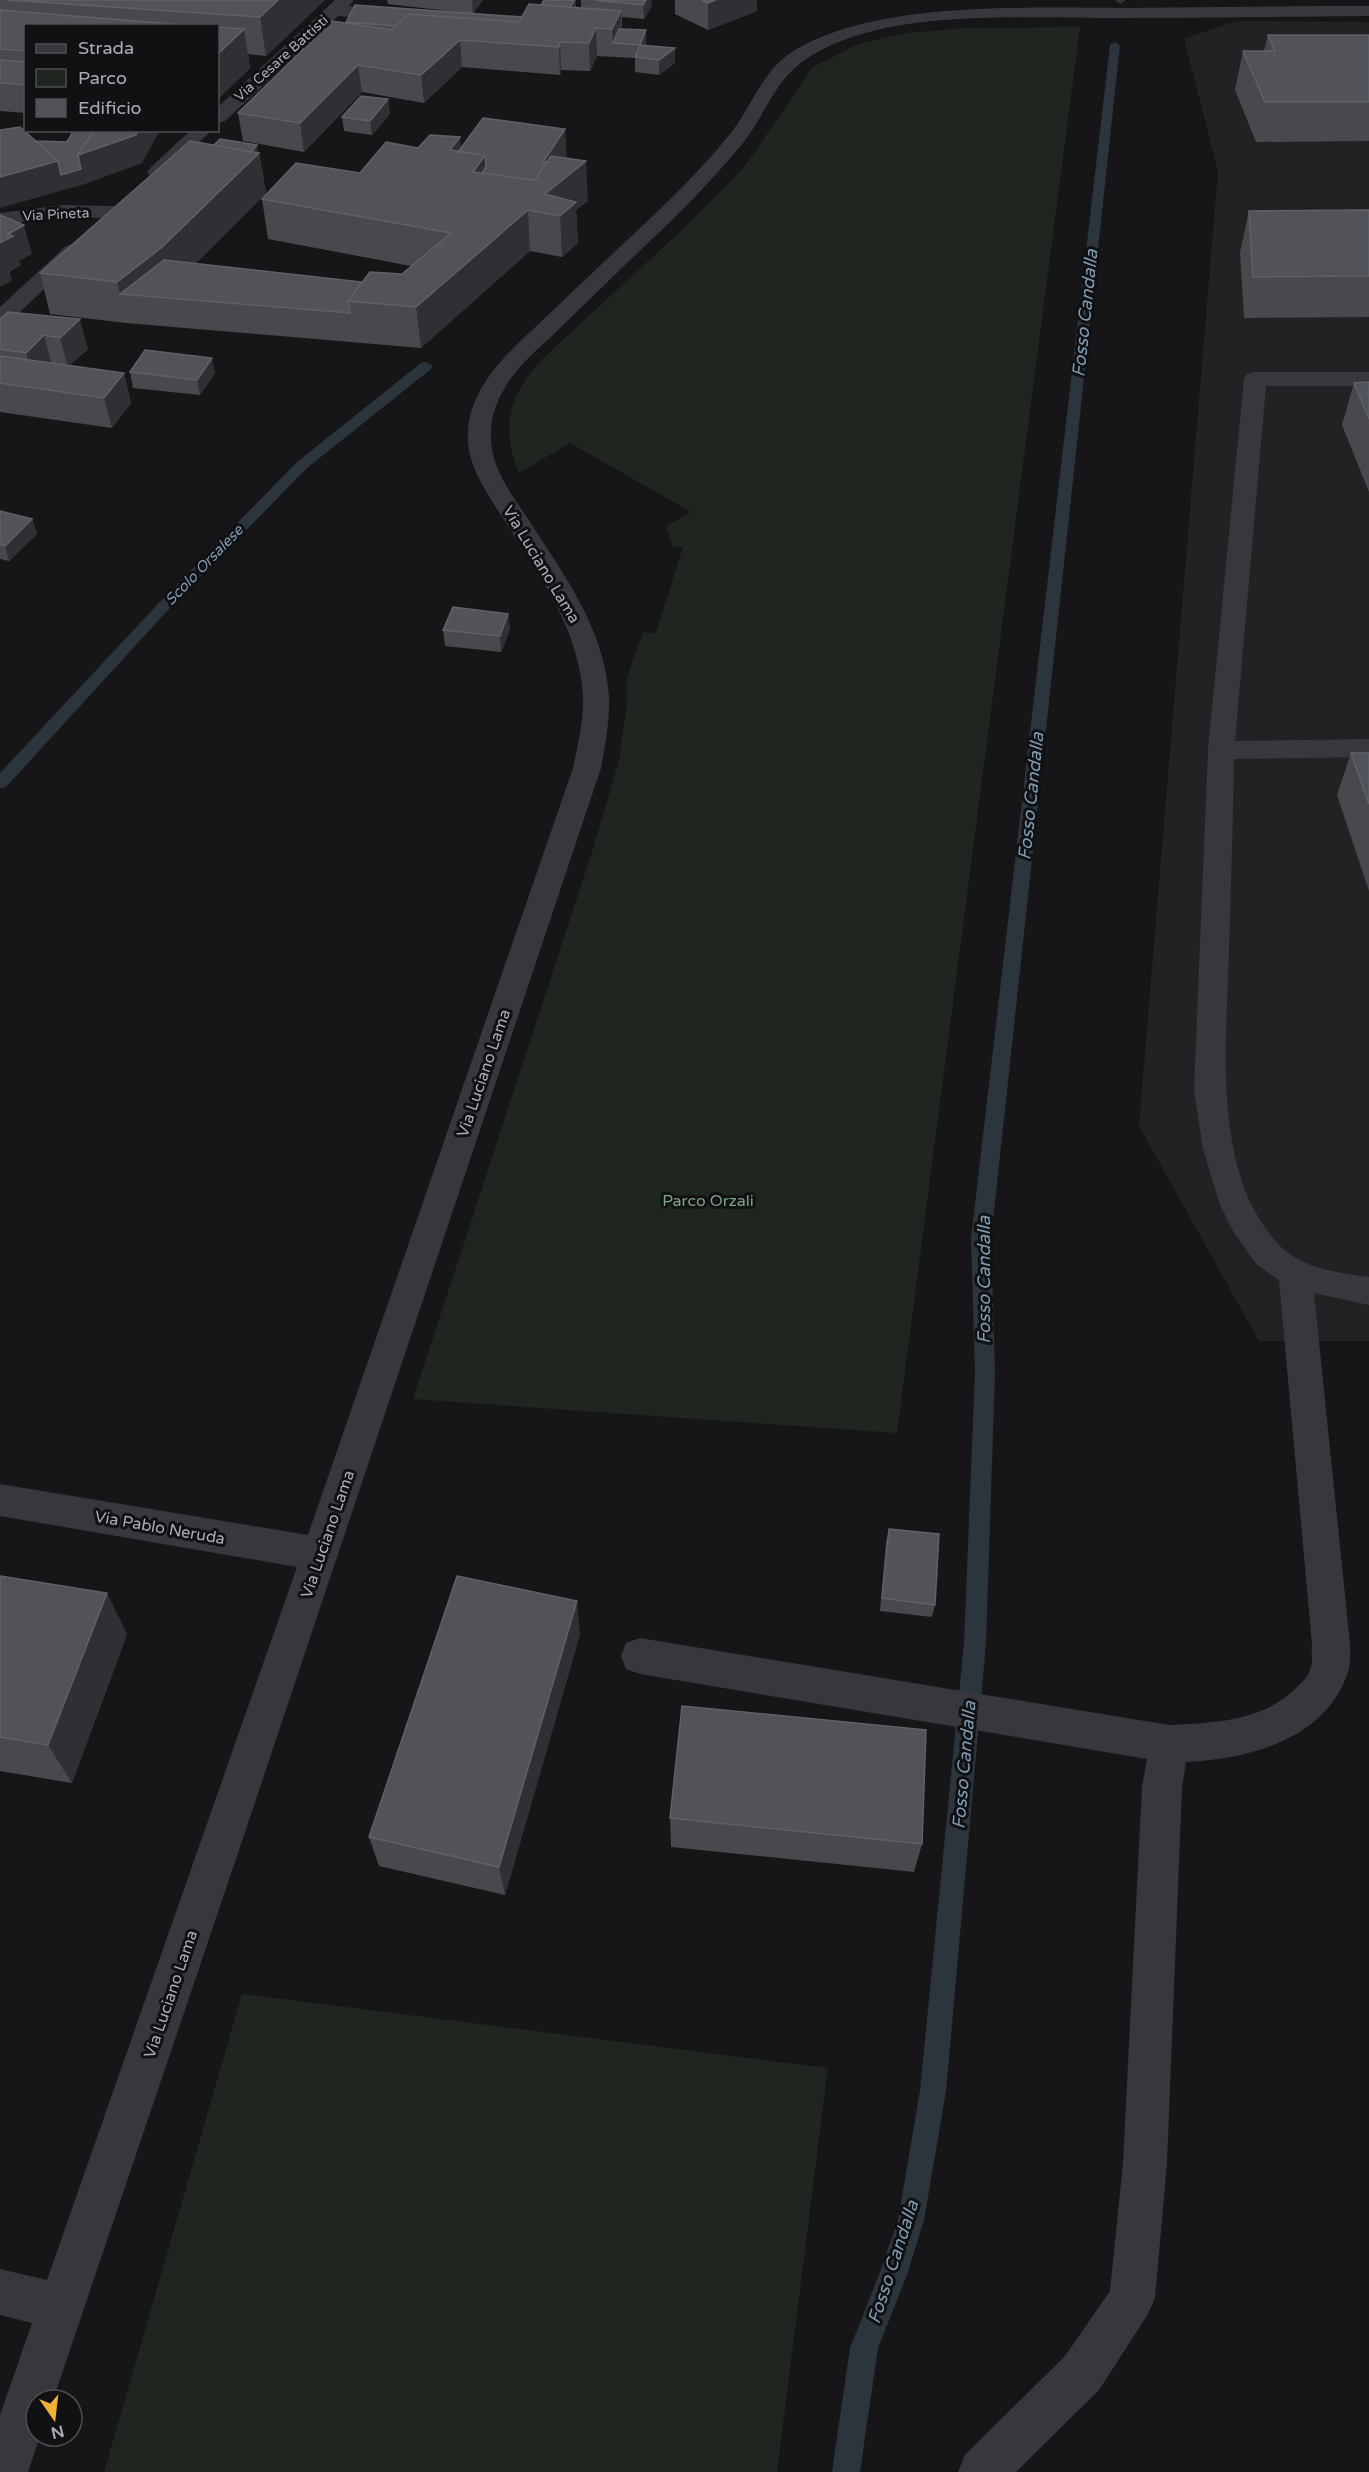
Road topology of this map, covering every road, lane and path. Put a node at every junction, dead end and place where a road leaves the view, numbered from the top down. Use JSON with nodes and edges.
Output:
{"nodes":[{"id":1,"x":340,"y":5,"type":"edge"},
{"id":2,"x":1072,"y":8,"type":"edge"},
{"id":3,"x":1369,"y":10,"type":"edge"},
{"id":4,"x":417,"y":18,"type":"edge"},
{"id":5,"x":219,"y":116,"type":"edge"},
{"id":6,"x":201,"y":132,"type":"edge"},
{"id":7,"x":113,"y":212,"type":"junction"},
{"id":8,"x":0,"y":219,"type":"edge"},
{"id":9,"x":0,"y":319,"type":"edge"},
{"id":10,"x":1369,"y":379,"type":"edge"},
{"id":11,"x":1369,"y":748,"type":"edge"},
{"id":12,"x":1221,"y":750,"type":"junction"},
{"id":13,"x":1295,"y":1273,"type":"junction"},
{"id":14,"x":1369,"y":1291,"type":"edge"},
{"id":15,"x":0,"y":1500,"type":"edge"},
{"id":16,"x":320,"y":1554,"type":"junction"},
{"id":17,"x":640,"y":1656,"type":"dead end"},
{"id":18,"x":1169,"y":1744,"type":"junction"},
{"id":19,"x":0,"y":2292,"type":"edge"},
{"id":20,"x":61,"y":2306,"type":"junction"},
{"id":21,"x":4,"y":2472,"type":"edge"},
{"id":22,"x":982,"y":2472,"type":"edge"}],
"edges":[{"from":1,"to":4,"type":"street"},
{"from":1,"to":5,"type":"street","name":"Via Cesare Battisti"},
{"from":2,"to":3,"type":"street","name":"Via Luciano Lama"},
{"from":2,"to":16,"type":"street","name":"Via Luciano Lama"},
{"from":6,"to":7,"type":"street"},
{"from":7,"to":8,"type":"street","name":"Via Pineta"},
{"from":7,"to":9,"type":"street"},
{"from":10,"to":12,"type":"street"},
{"from":11,"to":12,"type":"street"},
{"from":12,"to":13,"type":"street"},
{"from":13,"to":14,"type":"street"},
{"from":13,"to":18,"type":"street"},
{"from":15,"to":16,"type":"street","name":"Via Pablo Neruda"},
{"from":16,"to":20,"type":"street","name":"Via Luciano Lama"},
{"from":17,"to":18,"type":"street"},
{"from":18,"to":22,"type":"street"},
{"from":19,"to":20,"type":"street"},
{"from":20,"to":21,"type":"street","name":"Via Luciano Lama"}]}
